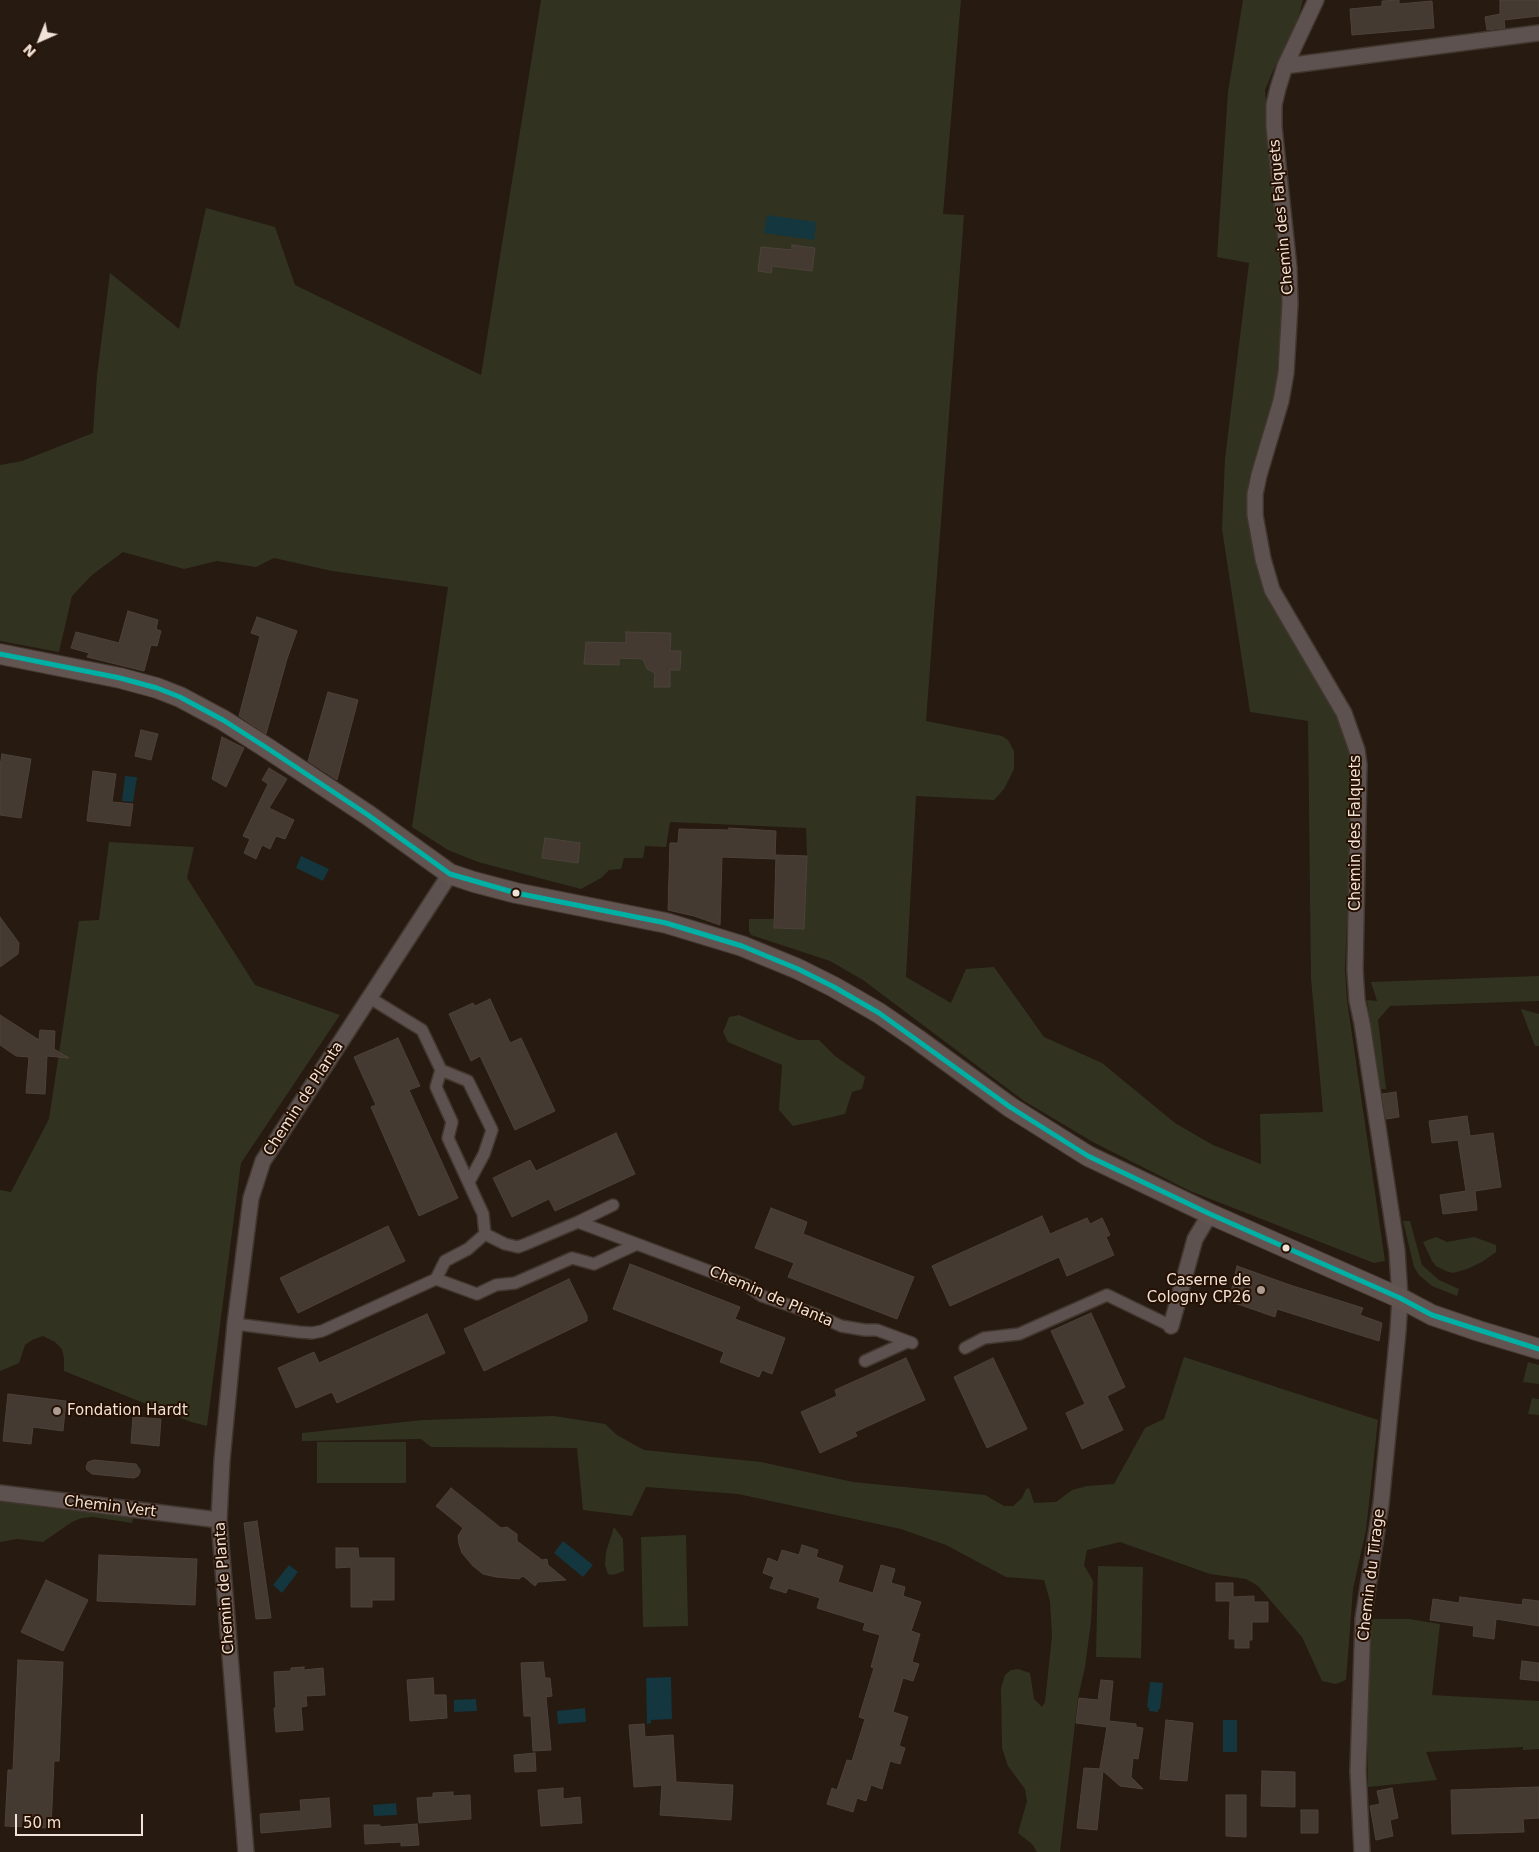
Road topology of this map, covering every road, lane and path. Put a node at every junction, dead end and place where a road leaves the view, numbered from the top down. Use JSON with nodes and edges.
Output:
{"nodes":[{"id":1,"x":1316,"y":0,"type":"edge"},
{"id":2,"x":1539,"y":33,"type":"edge"},
{"id":3,"x":1286,"y":66,"type":"junction"},
{"id":4,"x":0,"y":654,"type":"edge"},
{"id":5,"x":450,"y":874,"type":"junction"},
{"id":6,"x":370,"y":998,"type":"junction"},
{"id":7,"x":441,"y":1070,"type":"junction"},
{"id":8,"x":468,"y":1182,"type":"junction"},
{"id":9,"x":613,"y":1205,"type":"dead end"},
{"id":10,"x":1210,"y":1214,"type":"junction"},
{"id":11,"x":578,"y":1222,"type":"junction"},
{"id":12,"x":485,"y":1234,"type":"junction"},
{"id":13,"x":637,"y":1244,"type":"junction"},
{"id":14,"x":436,"y":1279,"type":"junction"},
{"id":15,"x":1400,"y":1298,"type":"junction"},
{"id":16,"x":235,"y":1324,"type":"junction"},
{"id":17,"x":1171,"y":1326,"type":"joint"},
{"id":18,"x":1539,"y":1336,"type":"edge"},
{"id":19,"x":965,"y":1348,"type":"dead end"},
{"id":20,"x":1539,"y":1349,"type":"edge"},
{"id":21,"x":865,"y":1361,"type":"dead end"},
{"id":22,"x":0,"y":1493,"type":"edge"},
{"id":23,"x":219,"y":1520,"type":"junction"},
{"id":24,"x":246,"y":1852,"type":"edge"},
{"id":25,"x":1362,"y":1852,"type":"edge"}],
"edges":[{"from":1,"to":3,"type":"street","name":"Chemin des Falquets"},
{"from":2,"to":3,"type":"street"},
{"from":3,"to":15,"type":"street","name":"Chemin des Falquets"},
{"from":4,"to":5,"type":"main road"},
{"from":5,"to":6,"type":"street","name":"Chemin de Planta"},
{"from":5,"to":10,"type":"main road"},
{"from":6,"to":7,"type":"street"},
{"from":6,"to":16,"type":"street","name":"Chemin de Planta"},
{"from":7,"to":8,"type":"street"},
{"from":7,"to":8,"type":"street"},
{"from":8,"to":12,"type":"street"},
{"from":9,"to":11,"type":"street"},
{"from":10,"to":15,"type":"main road"},
{"from":10,"to":17,"type":"street"},
{"from":11,"to":12,"type":"street"},
{"from":11,"to":13,"type":"street","name":"Chemin de Planta"},
{"from":12,"to":14,"type":"street"},
{"from":13,"to":14,"type":"street"},
{"from":13,"to":21,"type":"street","name":"Chemin de Planta"},
{"from":14,"to":16,"type":"street"},
{"from":15,"to":18,"type":"main road"},
{"from":15,"to":20,"type":"main road"},
{"from":15,"to":25,"type":"street","name":"Chemin du Tirage"},
{"from":16,"to":23,"type":"street","name":"Chemin de Planta"},
{"from":17,"to":19,"type":"street"},
{"from":22,"to":23,"type":"street","name":"Chemin Vert"},
{"from":23,"to":24,"type":"street","name":"Chemin de Planta"}]}
